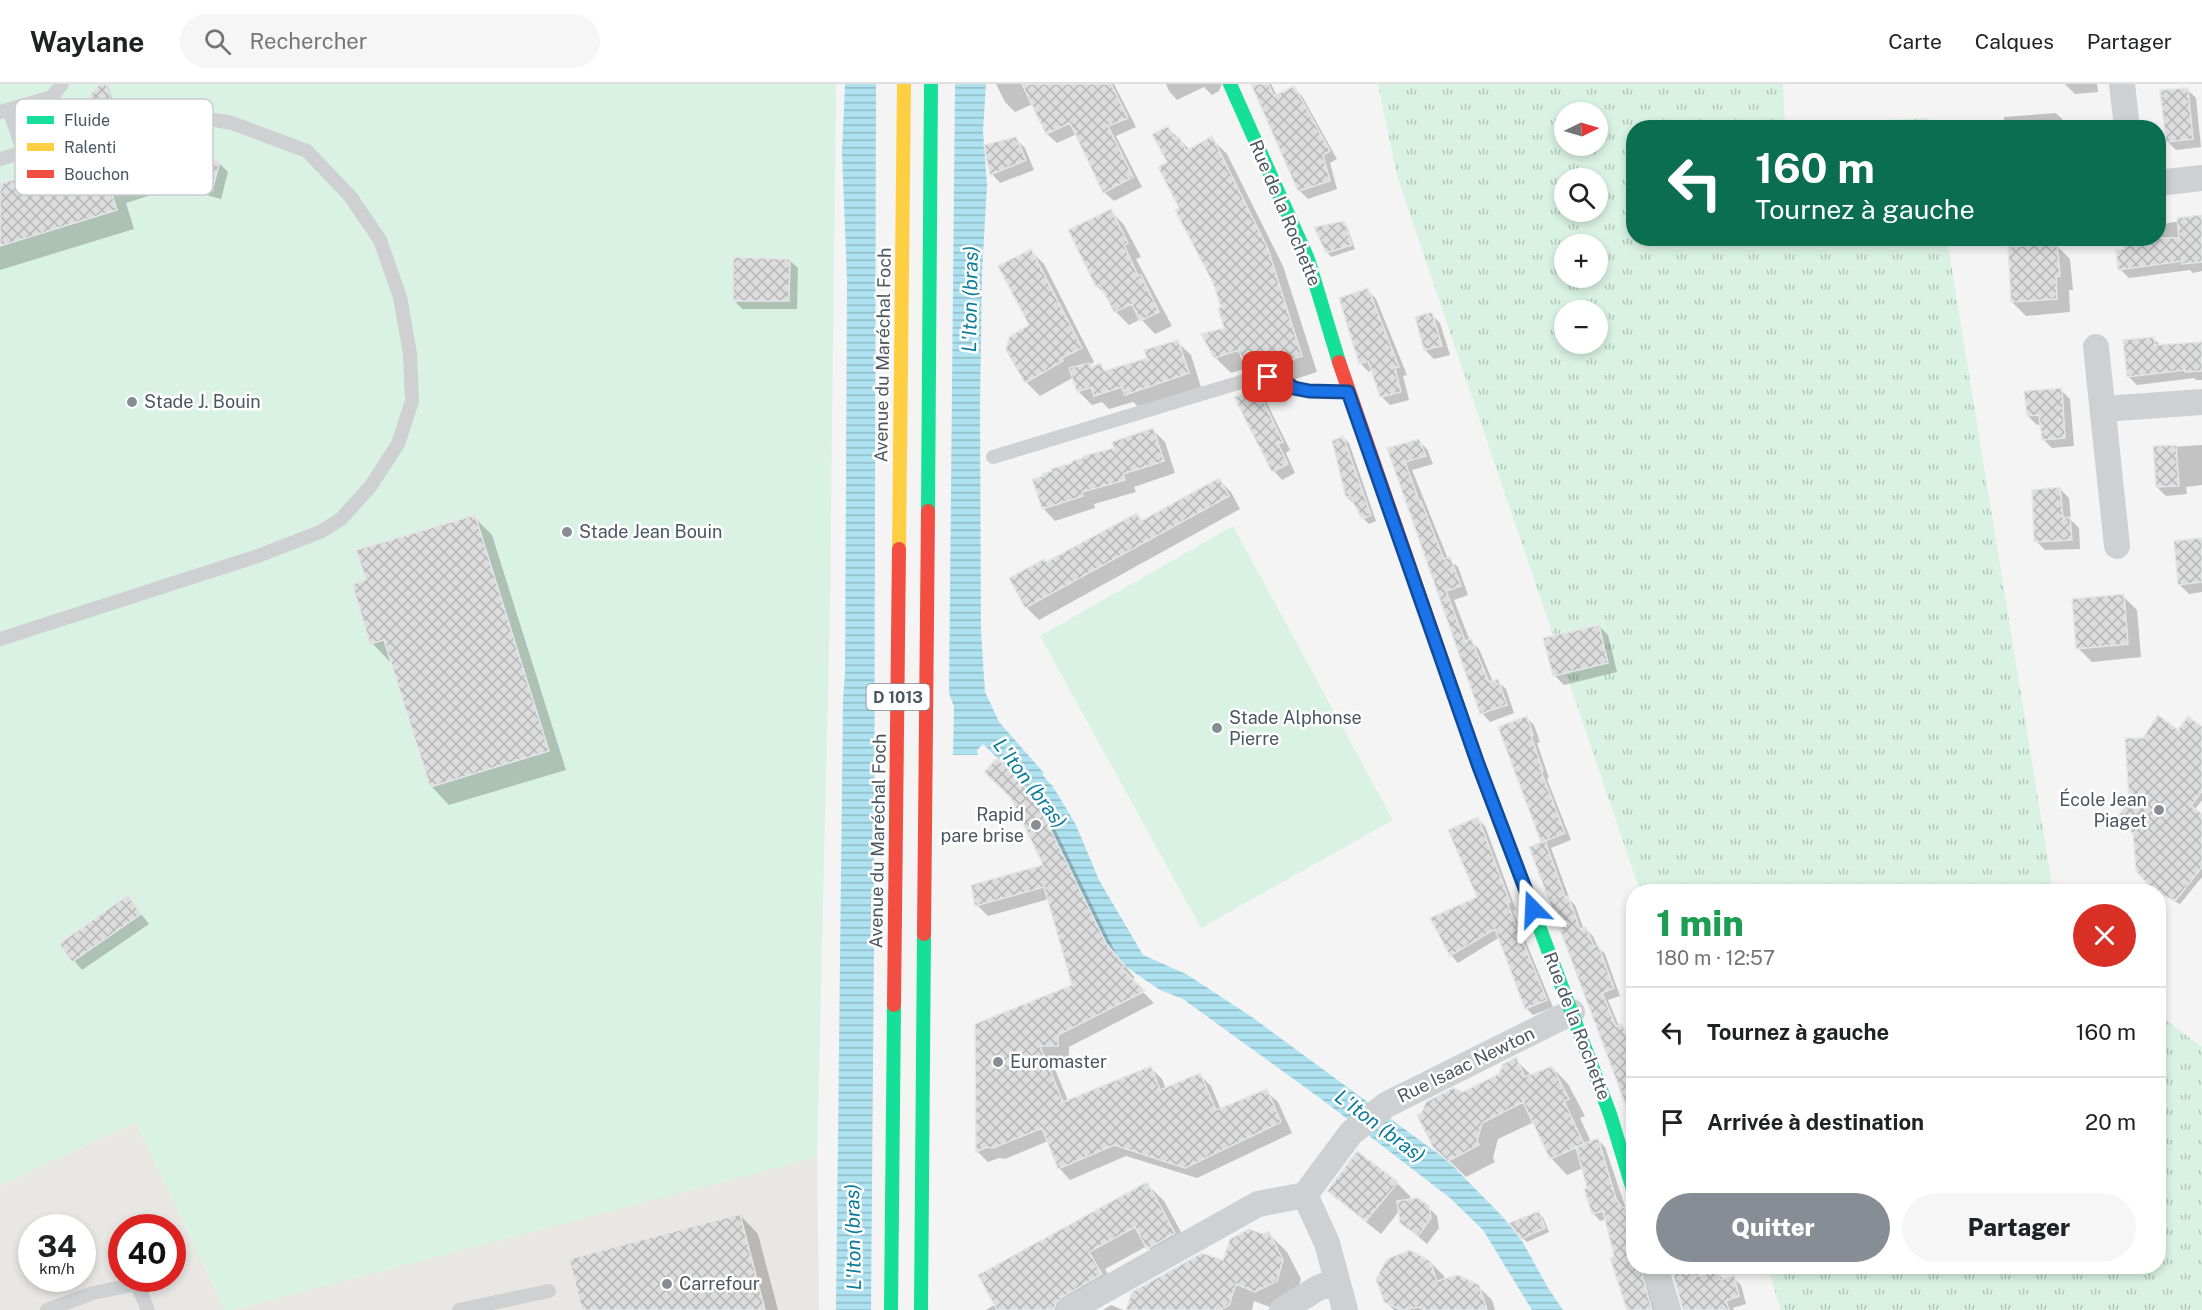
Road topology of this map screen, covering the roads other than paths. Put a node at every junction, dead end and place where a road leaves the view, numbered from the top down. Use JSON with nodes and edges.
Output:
{"nodes":[{"id":1,"x":62,"y":84,"type":"edge"},
{"id":2,"x":904,"y":84,"type":"edge"},
{"id":3,"x":931,"y":84,"type":"edge"},
{"id":4,"x":1230,"y":84,"type":"edge"},
{"id":5,"x":2122,"y":84,"type":"edge"},
{"id":6,"x":48,"y":99,"type":"edge"},
{"id":7,"x":5,"y":111,"type":"edge"},
{"id":8,"x":213,"y":120,"type":"edge"},
{"id":9,"x":2126,"y":120,"type":"edge"},
{"id":10,"x":15,"y":133,"type":"edge"},
{"id":11,"x":15,"y":155,"type":"edge"},
{"id":12,"x":0,"y":159,"type":"edge"},
{"id":13,"x":2202,"y":178,"type":"edge"},
{"id":14,"x":2166,"y":182,"type":"edge"},
{"id":15,"x":2096,"y":347,"type":"dead end"},
{"id":16,"x":1348,"y":392,"type":"junction"},
{"id":17,"x":2202,"y":402,"type":"edge"},
{"id":18,"x":2104,"y":410,"type":"junction"},
{"id":19,"x":993,"y":457,"type":"dead end"},
{"id":20,"x":2117,"y":546,"type":"dead end"},
{"id":21,"x":0,"y":639,"type":"edge"},
{"id":22,"x":1572,"y":1012,"type":"junction"},
{"id":23,"x":1626,"y":1166,"type":"edge"},
{"id":24,"x":1305,"y":1195,"type":"junction"},
{"id":25,"x":1657,"y":1274,"type":"edge"},
{"id":26,"x":1337,"y":1281,"type":"junction"},
{"id":27,"x":549,"y":1291,"type":"dead end"},
{"id":28,"x":47,"y":1310,"type":"edge"},
{"id":29,"x":148,"y":1310,"type":"edge"},
{"id":30,"x":459,"y":1310,"type":"edge"},
{"id":31,"x":891,"y":1310,"type":"edge"},
{"id":32,"x":921,"y":1310,"type":"edge"},
{"id":33,"x":1069,"y":1310,"type":"edge"},
{"id":34,"x":1282,"y":1310,"type":"edge"},
{"id":35,"x":1345,"y":1310,"type":"edge"},
{"id":36,"x":1668,"y":1310,"type":"edge"}],
"edges":[{"from":1,"to":6,"type":"lane"},
{"from":2,"to":31,"type":"main road","name":"Avenue du Maréchal Foch","number":"D 1013"},
{"from":3,"to":32,"type":"main road","number":"D 1013"},
{"from":4,"to":16,"type":"main road","name":"Rue de la Rochette"},
{"from":5,"to":9,"type":"street"},
{"from":7,"to":10,"type":"lane"},
{"from":8,"to":21,"type":"lane"},
{"from":11,"to":12,"type":"lane"},
{"from":13,"to":14,"type":"street"},
{"from":15,"to":18,"type":"street"},
{"from":16,"to":19,"type":"lane"},
{"from":16,"to":22,"type":"main road","name":"Rue de la Rochette"},
{"from":17,"to":18,"type":"street"},
{"from":18,"to":20,"type":"street"},
{"from":22,"to":23,"type":"main road","name":"Rue de la Rochette"},
{"from":22,"to":24,"type":"street","name":"Rue Isaac Newton"},
{"from":24,"to":26,"type":"street"},
{"from":24,"to":33,"type":"street"},
{"from":25,"to":36,"type":"street"},
{"from":26,"to":34,"type":"street"},
{"from":26,"to":35,"type":"street"},
{"from":27,"to":30,"type":"lane"},
{"from":28,"to":29,"type":"lane"}]}
